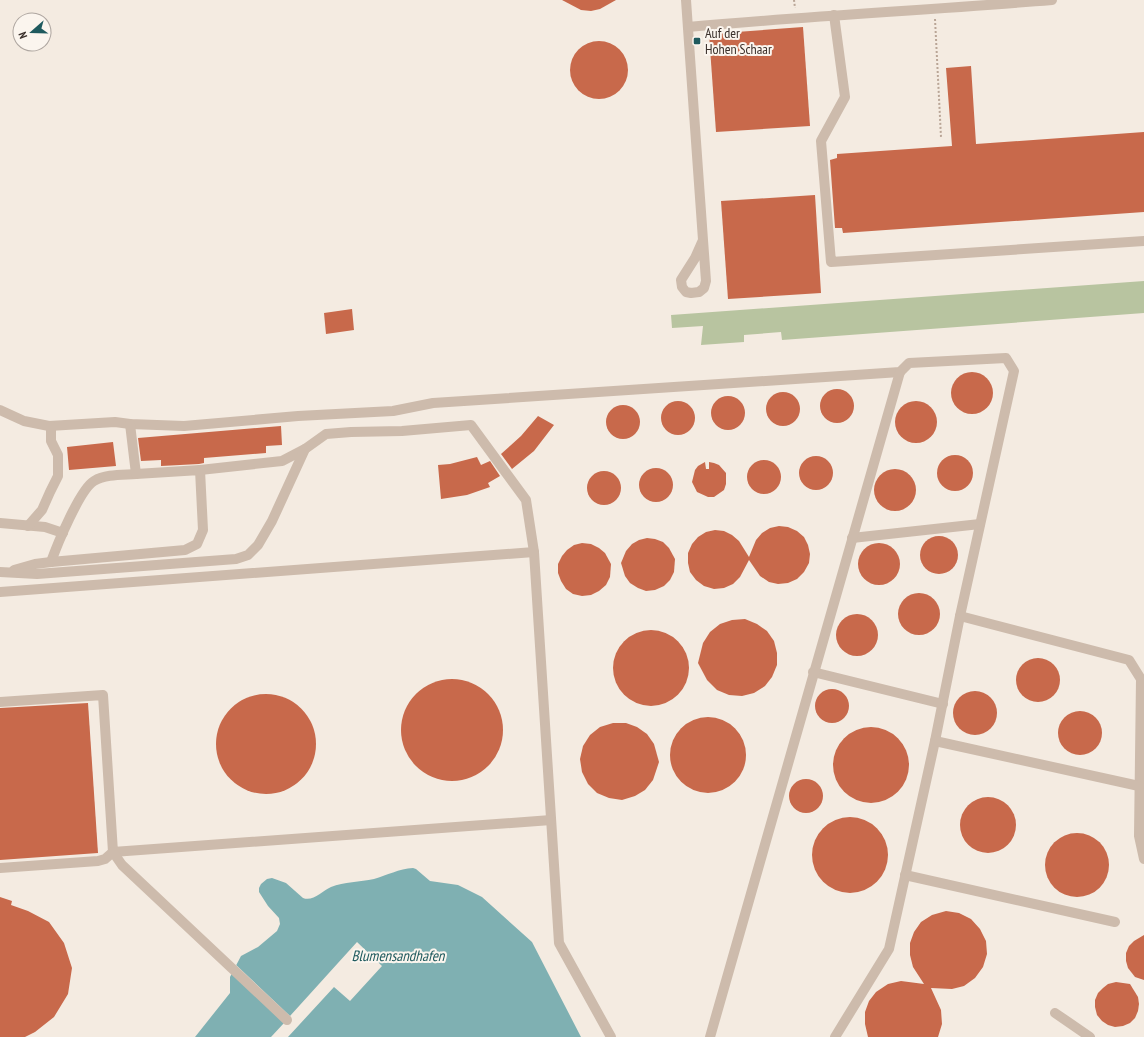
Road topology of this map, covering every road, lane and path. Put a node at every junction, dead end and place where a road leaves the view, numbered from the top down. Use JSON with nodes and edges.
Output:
{"nodes":[{"id":1,"x":686,"y":0,"type":"edge"},
{"id":2,"x":1052,"y":0,"type":"edge"},
{"id":3,"x":933,"y":10,"type":"junction"},
{"id":4,"x":834,"y":15,"type":"junction"},
{"id":5,"x":688,"y":27,"type":"junction"},
{"id":6,"x":941,"y":137,"type":"dead end"},
{"id":7,"x":703,"y":240,"type":"junction"},
{"id":8,"x":1144,"y":241,"type":"edge"},
{"id":9,"x":900,"y":372,"type":"junction"},
{"id":10,"x":0,"y":410,"type":"edge"},
{"id":11,"x":130,"y":424,"type":"junction"},
{"id":12,"x":51,"y":426,"type":"junction"},
{"id":13,"x":305,"y":449,"type":"junction"},
{"id":14,"x":200,"y":470,"type":"junction"},
{"id":15,"x":136,"y":474,"type":"junction"},
{"id":16,"x":0,"y":523,"type":"edge"},
{"id":17,"x":980,"y":524,"type":"junction"},
{"id":18,"x":28,"y":526,"type":"junction"},
{"id":19,"x":63,"y":533,"type":"junction"},
{"id":20,"x":852,"y":538,"type":"junction"},
{"id":21,"x":534,"y":552,"type":"junction"},
{"id":22,"x":51,"y":562,"type":"junction"},
{"id":23,"x":4,"y":572,"type":"edge"},
{"id":24,"x":0,"y":592,"type":"edge"},
{"id":25,"x":960,"y":616,"type":"junction"},
{"id":26,"x":814,"y":672,"type":"junction"},
{"id":27,"x":0,"y":702,"type":"edge"},
{"id":28,"x":943,"y":704,"type":"junction"},
{"id":29,"x":935,"y":741,"type":"junction"},
{"id":30,"x":1139,"y":786,"type":"junction"},
{"id":31,"x":551,"y":820,"type":"junction"},
{"id":32,"x":113,"y":852,"type":"junction"},
{"id":33,"x":1144,"y":859,"type":"edge"},
{"id":34,"x":0,"y":868,"type":"edge"},
{"id":35,"x":905,"y":875,"type":"junction"},
{"id":36,"x":1115,"y":922,"type":"dead end"},
{"id":37,"x":1056,"y":1013,"type":"dead end"},
{"id":38,"x":287,"y":1020,"type":"dead end"},
{"id":39,"x":611,"y":1037,"type":"edge"},
{"id":40,"x":710,"y":1037,"type":"edge"},
{"id":41,"x":835,"y":1037,"type":"edge"},
{"id":42,"x":1090,"y":1037,"type":"edge"}],
"edges":[{"from":1,"to":5,"type":"street"},
{"from":2,"to":3,"type":"street"},
{"from":3,"to":4,"type":"street"},
{"from":3,"to":6,"type":"path"},
{"from":4,"to":5,"type":"street"},
{"from":4,"to":8,"type":"street"},
{"from":5,"to":7,"type":"street"},
{"from":7,"to":7,"type":"street"},
{"from":9,"to":11,"type":"street"},
{"from":9,"to":17,"type":"street"},
{"from":9,"to":20,"type":"street"},
{"from":10,"to":12,"type":"street"},
{"from":11,"to":12,"type":"street"},
{"from":11,"to":15,"type":"street"},
{"from":12,"to":18,"type":"street"},
{"from":13,"to":14,"type":"street"},
{"from":13,"to":21,"type":"street"},
{"from":13,"to":23,"type":"street"},
{"from":14,"to":15,"type":"street"},
{"from":14,"to":22,"type":"street"},
{"from":15,"to":19,"type":"street"},
{"from":16,"to":18,"type":"street"},
{"from":17,"to":20,"type":"street"},
{"from":17,"to":25,"type":"street"},
{"from":18,"to":19,"type":"street"},
{"from":19,"to":22,"type":"street"},
{"from":20,"to":26,"type":"street"},
{"from":21,"to":24,"type":"street"},
{"from":21,"to":31,"type":"street"},
{"from":22,"to":23,"type":"street"},
{"from":25,"to":28,"type":"street"},
{"from":25,"to":30,"type":"street"},
{"from":26,"to":28,"type":"street"},
{"from":26,"to":40,"type":"street"},
{"from":27,"to":32,"type":"street"},
{"from":28,"to":29,"type":"street"},
{"from":29,"to":30,"type":"street"},
{"from":29,"to":35,"type":"street"},
{"from":30,"to":33,"type":"street"},
{"from":31,"to":32,"type":"street"},
{"from":31,"to":39,"type":"street"},
{"from":32,"to":34,"type":"street"},
{"from":32,"to":38,"type":"street"},
{"from":35,"to":36,"type":"street"},
{"from":35,"to":41,"type":"street"},
{"from":37,"to":42,"type":"street"}]}
